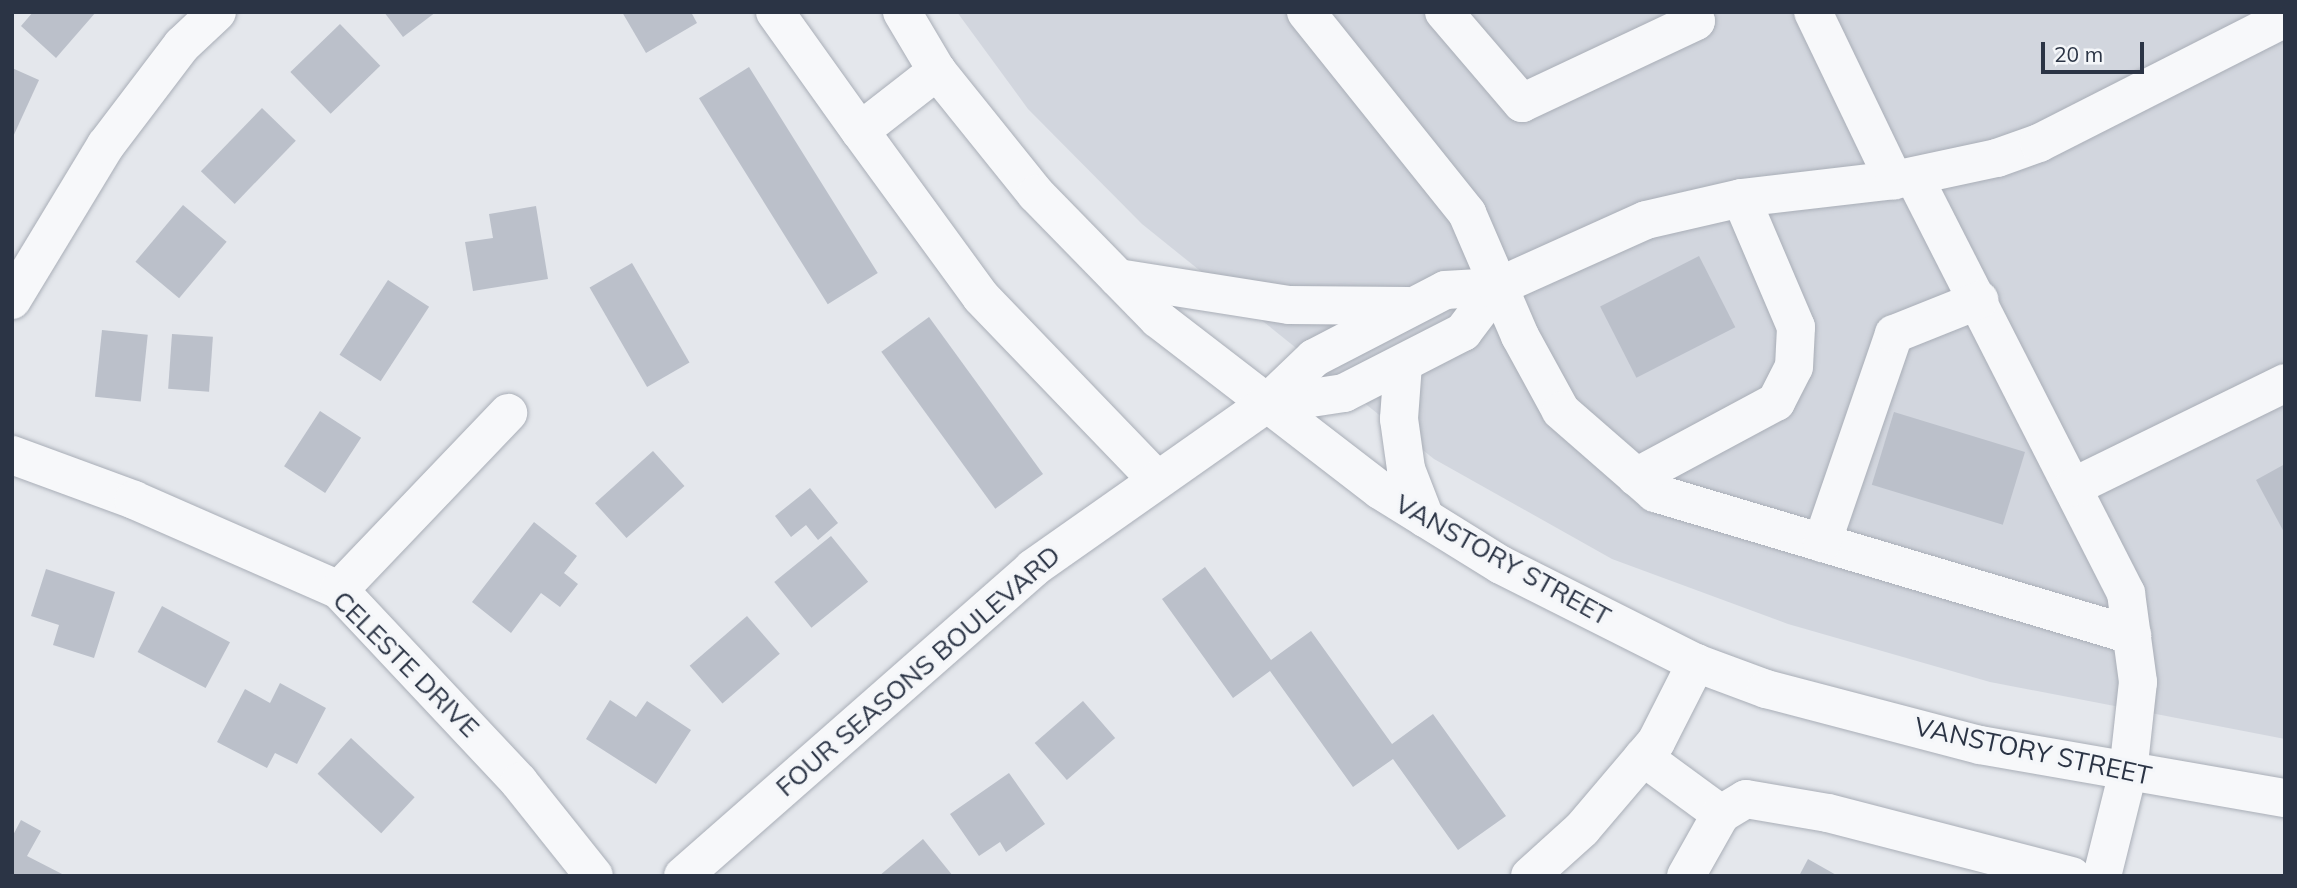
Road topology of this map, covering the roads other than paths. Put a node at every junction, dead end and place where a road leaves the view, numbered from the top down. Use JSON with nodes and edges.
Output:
{"nodes":[{"id":1,"x":217,"y":12,"type":"edge"},
{"id":2,"x":775,"y":12,"type":"edge"},
{"id":3,"x":902,"y":12,"type":"edge"},
{"id":4,"x":1306,"y":12,"type":"edge"},
{"id":5,"x":1444,"y":12,"type":"edge"},
{"id":6,"x":1692,"y":12,"type":"edge"},
{"id":7,"x":1812,"y":12,"type":"edge"},
{"id":8,"x":2285,"y":18,"type":"edge"},
{"id":9,"x":937,"y":71,"type":"junction"},
{"id":10,"x":860,"y":131,"type":"junction"},
{"id":11,"x":1904,"y":179,"type":"junction"},
{"id":12,"x":1741,"y":198,"type":"junction"},
{"id":13,"x":1118,"y":278,"type":"junction"},
{"id":14,"x":1497,"y":287,"type":"junction"},
{"id":15,"x":12,"y":300,"type":"edge"},
{"id":16,"x":1979,"y":300,"type":"junction"},
{"id":17,"x":1412,"y":307,"type":"junction"},
{"id":18,"x":1403,"y":363,"type":"junction"},
{"id":19,"x":2285,"y":383,"type":"edge"},
{"id":20,"x":1265,"y":405,"type":"junction"},
{"id":21,"x":509,"y":412,"type":"dead end"},
{"id":22,"x":12,"y":454,"type":"edge"},
{"id":23,"x":1636,"y":477,"type":"junction"},
{"id":24,"x":1157,"y":480,"type":"junction"},
{"id":25,"x":2073,"y":487,"type":"junction"},
{"id":26,"x":1425,"y":518,"type":"junction"},
{"id":27,"x":1822,"y":543,"type":"junction"},
{"id":28,"x":339,"y":590,"type":"junction"},
{"id":29,"x":2132,"y":635,"type":"junction"},
{"id":30,"x":1696,"y":663,"type":"junction"},
{"id":31,"x":1643,"y":757,"type":"junction"},
{"id":32,"x":2128,"y":772,"type":"junction"},
{"id":33,"x":2285,"y":798,"type":"edge"},
{"id":34,"x":1721,"y":814,"type":"junction"},
{"id":35,"x":2012,"y":868,"type":"edge"},
{"id":36,"x":594,"y":876,"type":"edge"},
{"id":37,"x":683,"y":876,"type":"edge"},
{"id":38,"x":1530,"y":876,"type":"edge"},
{"id":39,"x":1686,"y":876,"type":"edge"},
{"id":40,"x":2072,"y":876,"type":"edge"},
{"id":41,"x":2102,"y":876,"type":"edge"}],
"edges":[{"from":1,"to":15,"type":"street"},
{"from":2,"to":10,"type":"street"},
{"from":3,"to":9,"type":"street","name":"VANSTORY STREET"},
{"from":4,"to":14,"type":"street"},
{"from":5,"to":6,"type":"street"},
{"from":7,"to":11,"type":"street"},
{"from":8,"to":11,"type":"street","name":"FOUR SEASONS BOULEVARD"},
{"from":9,"to":10,"type":"street"},
{"from":9,"to":13,"type":"street","name":"VANSTORY STREET"},
{"from":10,"to":24,"type":"street"},
{"from":11,"to":12,"type":"street","name":"FOUR SEASONS BOULEVARD"},
{"from":11,"to":16,"type":"street"},
{"from":12,"to":14,"type":"street","name":"FOUR SEASONS BOULEVARD"},
{"from":12,"to":23,"type":"street"},
{"from":13,"to":17,"type":"street"},
{"from":13,"to":20,"type":"street","name":"VANSTORY STREET"},
{"from":14,"to":17,"type":"street","name":"FOUR SEASONS BOULEVARD"},
{"from":14,"to":18,"type":"street","name":"FOUR SEASONS BOULEVARD"},
{"from":14,"to":23,"type":"street"},
{"from":16,"to":25,"type":"street"},
{"from":16,"to":27,"type":"street"},
{"from":17,"to":20,"type":"street","name":"FOUR SEASONS BOULEVARD"},
{"from":18,"to":20,"type":"street","name":"FOUR SEASONS BOULEVARD"},
{"from":18,"to":26,"type":"street"},
{"from":19,"to":25,"type":"street"},
{"from":20,"to":24,"type":"street","name":"FOUR SEASONS BOULEVARD"},
{"from":20,"to":26,"type":"street","name":"VANSTORY STREET"},
{"from":21,"to":28,"type":"street"},
{"from":22,"to":28,"type":"street","name":"CELESTE DRIVE"},
{"from":23,"to":27,"type":"street"},
{"from":24,"to":37,"type":"street","name":"FOUR SEASONS BOULEVARD"},
{"from":25,"to":29,"type":"street"},
{"from":26,"to":30,"type":"street","name":"VANSTORY STREET"},
{"from":27,"to":29,"type":"street"},
{"from":28,"to":36,"type":"street","name":"CELESTE DRIVE"},
{"from":29,"to":32,"type":"street"},
{"from":30,"to":31,"type":"street"},
{"from":30,"to":32,"type":"street","name":"VANSTORY STREET"},
{"from":31,"to":34,"type":"street"},
{"from":31,"to":38,"type":"street"},
{"from":32,"to":33,"type":"street","name":"VANSTORY STREET"},
{"from":32,"to":41,"type":"street"},
{"from":34,"to":35,"type":"street"},
{"from":34,"to":39,"type":"street"},
{"from":35,"to":40,"type":"street"}]}
